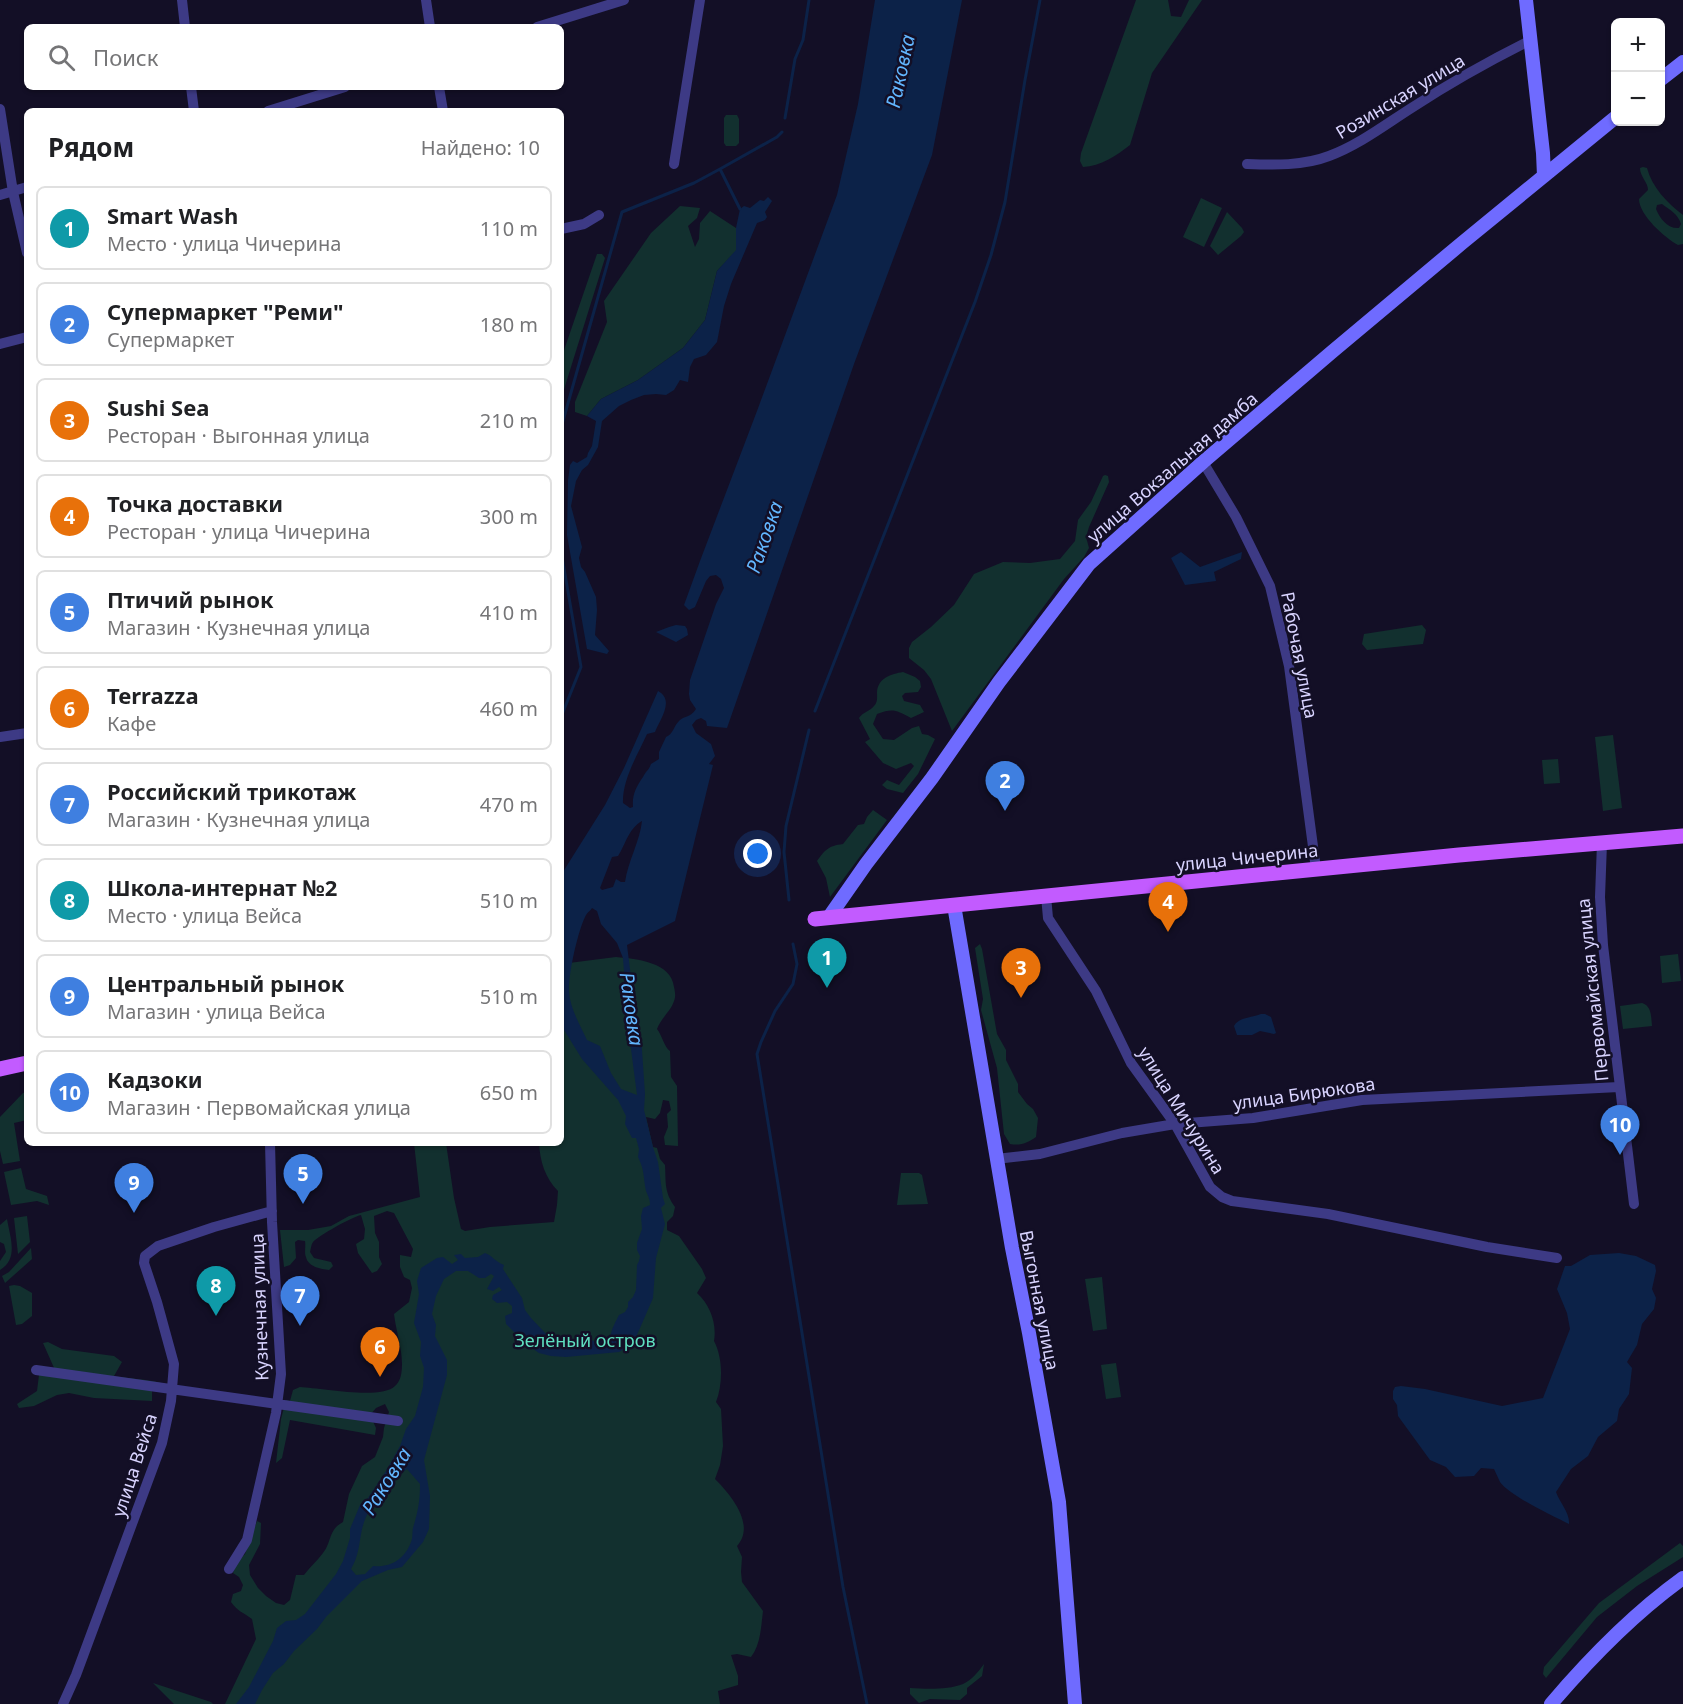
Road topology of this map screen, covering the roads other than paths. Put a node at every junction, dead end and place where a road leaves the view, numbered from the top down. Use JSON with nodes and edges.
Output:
{"nodes":[{"id":1,"x":182,"y":0,"type":"edge"},
{"id":2,"x":426,"y":0,"type":"edge"},
{"id":3,"x":624,"y":0,"type":"edge"},
{"id":4,"x":700,"y":0,"type":"edge"},
{"id":5,"x":1526,"y":0,"type":"edge"},
{"id":6,"x":184,"y":24,"type":"edge"},
{"id":7,"x":430,"y":24,"type":"edge"},
{"id":8,"x":547,"y":24,"type":"edge"},
{"id":9,"x":1529,"y":41,"type":"junction"},
{"id":10,"x":1683,"y":62,"type":"edge"},
{"id":11,"x":1665,"y":76,"type":"edge"},
{"id":12,"x":191,"y":90,"type":"edge"},
{"id":13,"x":335,"y":90,"type":"edge"},
{"id":14,"x":440,"y":90,"type":"edge"},
{"id":15,"x":194,"y":108,"type":"edge"},
{"id":16,"x":278,"y":108,"type":"edge"},
{"id":17,"x":442,"y":108,"type":"edge"},
{"id":18,"x":0,"y":109,"type":"edge"},
{"id":19,"x":1611,"y":121,"type":"edge"},
{"id":20,"x":674,"y":164,"type":"dead end"},
{"id":21,"x":1247,"y":164,"type":"dead end"},
{"id":22,"x":1544,"y":176,"type":"junction"},
{"id":23,"x":24,"y":188,"type":"edge"},
{"id":24,"x":13,"y":192,"type":"junction"},
{"id":25,"x":0,"y":195,"type":"edge"},
{"id":26,"x":599,"y":215,"type":"dead end"},
{"id":27,"x":564,"y":228,"type":"edge"},
{"id":28,"x":24,"y":240,"type":"edge"},
{"id":29,"x":24,"y":338,"type":"edge"},
{"id":30,"x":0,"y":344,"type":"edge"},
{"id":31,"x":1203,"y":462,"type":"junction"},
{"id":32,"x":24,"y":733,"type":"edge"},
{"id":33,"x":0,"y":737,"type":"edge"},
{"id":34,"x":1683,"y":837,"type":"edge"},
{"id":35,"x":1602,"y":843,"type":"junction"},
{"id":36,"x":1316,"y":869,"type":"junction"},
{"id":37,"x":1046,"y":896,"type":"junction"},
{"id":38,"x":954,"y":905,"type":"junction"},
{"id":39,"x":822,"y":918,"type":"joint"},
{"id":40,"x":24,"y":1064,"type":"edge"},
{"id":41,"x":0,"y":1070,"type":"edge"},
{"id":42,"x":1620,"y":1087,"type":"junction"},
{"id":43,"x":1175,"y":1124,"type":"junction"},
{"id":44,"x":270,"y":1146,"type":"edge"},
{"id":45,"x":996,"y":1159,"type":"junction"},
{"id":46,"x":1634,"y":1204,"type":"dead end"},
{"id":47,"x":272,"y":1211,"type":"junction"},
{"id":48,"x":1557,"y":1258,"type":"dead end"},
{"id":49,"x":36,"y":1370,"type":"dead end"},
{"id":50,"x":173,"y":1389,"type":"junction"},
{"id":51,"x":278,"y":1403,"type":"junction"},
{"id":52,"x":398,"y":1421,"type":"dead end"},
{"id":53,"x":229,"y":1569,"type":"dead end"},
{"id":54,"x":1683,"y":1578,"type":"edge"},
{"id":55,"x":63,"y":1704,"type":"edge"},
{"id":56,"x":1075,"y":1704,"type":"edge"},
{"id":57,"x":1551,"y":1704,"type":"edge"}],
"edges":[{"from":1,"to":6,"type":"street"},
{"from":2,"to":7,"type":"street"},
{"from":3,"to":8,"type":"street"},
{"from":4,"to":20,"type":"street"},
{"from":5,"to":9,"type":"street"},
{"from":9,"to":21,"type":"street","name":"Розинская улица"},
{"from":9,"to":22,"type":"street"},
{"from":10,"to":11,"type":"street"},
{"from":12,"to":15,"type":"street"},
{"from":13,"to":16,"type":"street"},
{"from":14,"to":17,"type":"street"},
{"from":18,"to":24,"type":"street"},
{"from":19,"to":22,"type":"street","name":"улица Вокзальная дамба"},
{"from":22,"to":31,"type":"street","name":"улица Вокзальная дамба"},
{"from":23,"to":24,"type":"street"},
{"from":24,"to":25,"type":"street"},
{"from":24,"to":28,"type":"street"},
{"from":26,"to":27,"type":"street"},
{"from":29,"to":30,"type":"street"},
{"from":31,"to":36,"type":"street","name":"Рабочая улица"},
{"from":31,"to":39,"type":"street","name":"улица Вокзальная дамба"},
{"from":32,"to":33,"type":"street"},
{"from":34,"to":35,"type":"main road","name":"улица Чичерина"},
{"from":35,"to":36,"type":"main road","name":"улица Чичерина"},
{"from":35,"to":42,"type":"street","name":"Первомайская улица"},
{"from":36,"to":37,"type":"main road","name":"улица Чичерина"},
{"from":37,"to":38,"type":"main road","name":"улица Чичерина"},
{"from":37,"to":43,"type":"street","name":"улица Мичурина"},
{"from":38,"to":39,"type":"main road","name":"улица Чичерина"},
{"from":38,"to":45,"type":"street","name":"Выгонная улица"},
{"from":40,"to":41,"type":"main road"},
{"from":42,"to":43,"type":"street","name":"улица Бирюкова"},
{"from":42,"to":46,"type":"street","name":"Первомайская улица"},
{"from":43,"to":45,"type":"street","name":"улица Бирюкова"},
{"from":43,"to":48,"type":"street","name":"улица Мичурина"},
{"from":44,"to":47,"type":"street","name":"Кузнечная улица"},
{"from":45,"to":56,"type":"street","name":"Выгонная улица"},
{"from":47,"to":50,"type":"street","name":"улица Вейса"},
{"from":47,"to":51,"type":"street","name":"Кузнечная улица"},
{"from":49,"to":50,"type":"street"},
{"from":50,"to":51,"type":"street"},
{"from":50,"to":55,"type":"street","name":"улица Вейса"},
{"from":51,"to":52,"type":"street"},
{"from":51,"to":53,"type":"street","name":"Кузнечная улица"},
{"from":54,"to":57,"type":"street"}]}
